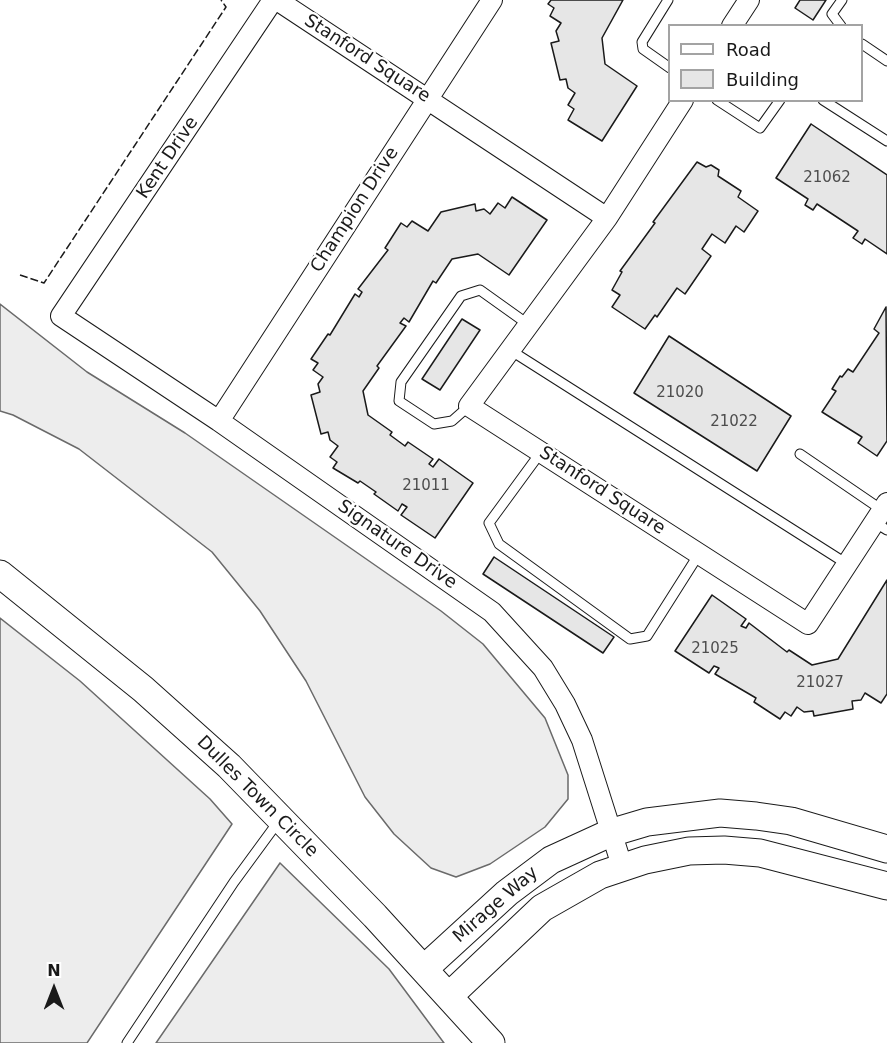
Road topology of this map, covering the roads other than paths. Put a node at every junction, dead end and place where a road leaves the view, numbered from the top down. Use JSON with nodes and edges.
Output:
{"nodes":[{"id":1,"x":275,"y":0,"type":"edge"},
{"id":2,"x":492,"y":0,"type":"edge"},
{"id":3,"x":668,"y":0,"type":"edge"},
{"id":4,"x":749,"y":0,"type":"edge"},
{"id":5,"x":842,"y":0,"type":"edge"},
{"id":6,"x":733,"y":24,"type":"edge"},
{"id":7,"x":839,"y":24,"type":"edge"},
{"id":8,"x":863,"y":45,"type":"edge"},
{"id":9,"x":887,"y":60,"type":"edge"},
{"id":10,"x":668,"y":67,"type":"edge"},
{"id":11,"x":427,"y":99,"type":"junction"},
{"id":12,"x":682,"y":102,"type":"edge"},
{"id":13,"x":720,"y":102,"type":"edge"},
{"id":14,"x":779,"y":102,"type":"edge"},
{"id":15,"x":826,"y":102,"type":"edge"},
{"id":16,"x":887,"y":141,"type":"edge"},
{"id":17,"x":607,"y":218,"type":"junction"},
{"id":18,"x":62,"y":316,"type":"joint"},
{"id":19,"x":529,"y":325,"type":"junction"},
{"id":20,"x":510,"y":350,"type":"junction"},
{"id":21,"x":470,"y":406,"type":"junction"},
{"id":22,"x":219,"y":421,"type":"junction"},
{"id":23,"x":541,"y":452,"type":"junction"},
{"id":24,"x":800,"y":454,"type":"dead end"},
{"id":25,"x":883,"y":516,"type":"edge"},
{"id":26,"x":699,"y":554,"type":"junction"},
{"id":27,"x":847,"y":564,"type":"junction"},
{"id":28,"x":0,"y":574,"type":"edge"},
{"id":29,"x":280,"y":820,"type":"junction"},
{"id":30,"x":610,"y":833,"type":"junction"},
{"id":31,"x":887,"y":849,"type":"edge"},
{"id":32,"x":622,"y":866,"type":"junction"},
{"id":33,"x":887,"y":886,"type":"edge"},
{"id":34,"x":424,"y":969,"type":"junction"},
{"id":35,"x":448,"y":996,"type":"junction"},
{"id":36,"x":127,"y":1043,"type":"edge"},
{"id":37,"x":491,"y":1043,"type":"edge"}],
"edges":[{"from":1,"to":11,"type":"street","name":"Stanford Square"},
{"from":1,"to":18,"type":"street","name":"Kent Drive"},
{"from":2,"to":11,"type":"street","name":"Champion Drive"},
{"from":3,"to":10,"type":"lane"},
{"from":4,"to":6,"type":"street"},
{"from":5,"to":7,"type":"lane"},
{"from":8,"to":9,"type":"lane"},
{"from":11,"to":17,"type":"street","name":"Stanford Square"},
{"from":11,"to":22,"type":"street","name":"Champion Drive"},
{"from":12,"to":17,"type":"street"},
{"from":13,"to":14,"type":"lane"},
{"from":15,"to":16,"type":"lane"},
{"from":17,"to":19,"type":"street"},
{"from":18,"to":22,"type":"street","name":"Signature Drive"},
{"from":19,"to":20,"type":"street"},
{"from":19,"to":21,"type":"lane"},
{"from":20,"to":21,"type":"street"},
{"from":20,"to":27,"type":"lane"},
{"from":21,"to":23,"type":"street","name":"Stanford Square"},
{"from":22,"to":30,"type":"street","name":"Signature Drive"},
{"from":23,"to":26,"type":"street","name":"Stanford Square"},
{"from":23,"to":26,"type":"lane"},
{"from":24,"to":25,"type":"lane"},
{"from":25,"to":27,"type":"street","name":"Stanford Square"},
{"from":26,"to":27,"type":"street","name":"Stanford Square"},
{"from":28,"to":29,"type":"street","name":"Dulles Town Circle"},
{"from":29,"to":34,"type":"street","name":"Dulles Town Circle"},
{"from":29,"to":36,"type":"lane"},
{"from":30,"to":31,"type":"street","name":"Mirage Way"},
{"from":30,"to":32,"type":"street","name":"Signature Drive"},
{"from":30,"to":34,"type":"street","name":"Mirage Way"},
{"from":32,"to":33,"type":"street","name":"Mirage Way"},
{"from":32,"to":35,"type":"street","name":"Mirage Way"},
{"from":34,"to":35,"type":"street","name":"Dulles Town Circle"},
{"from":35,"to":37,"type":"street","name":"Dulles Town Circle"}]}
